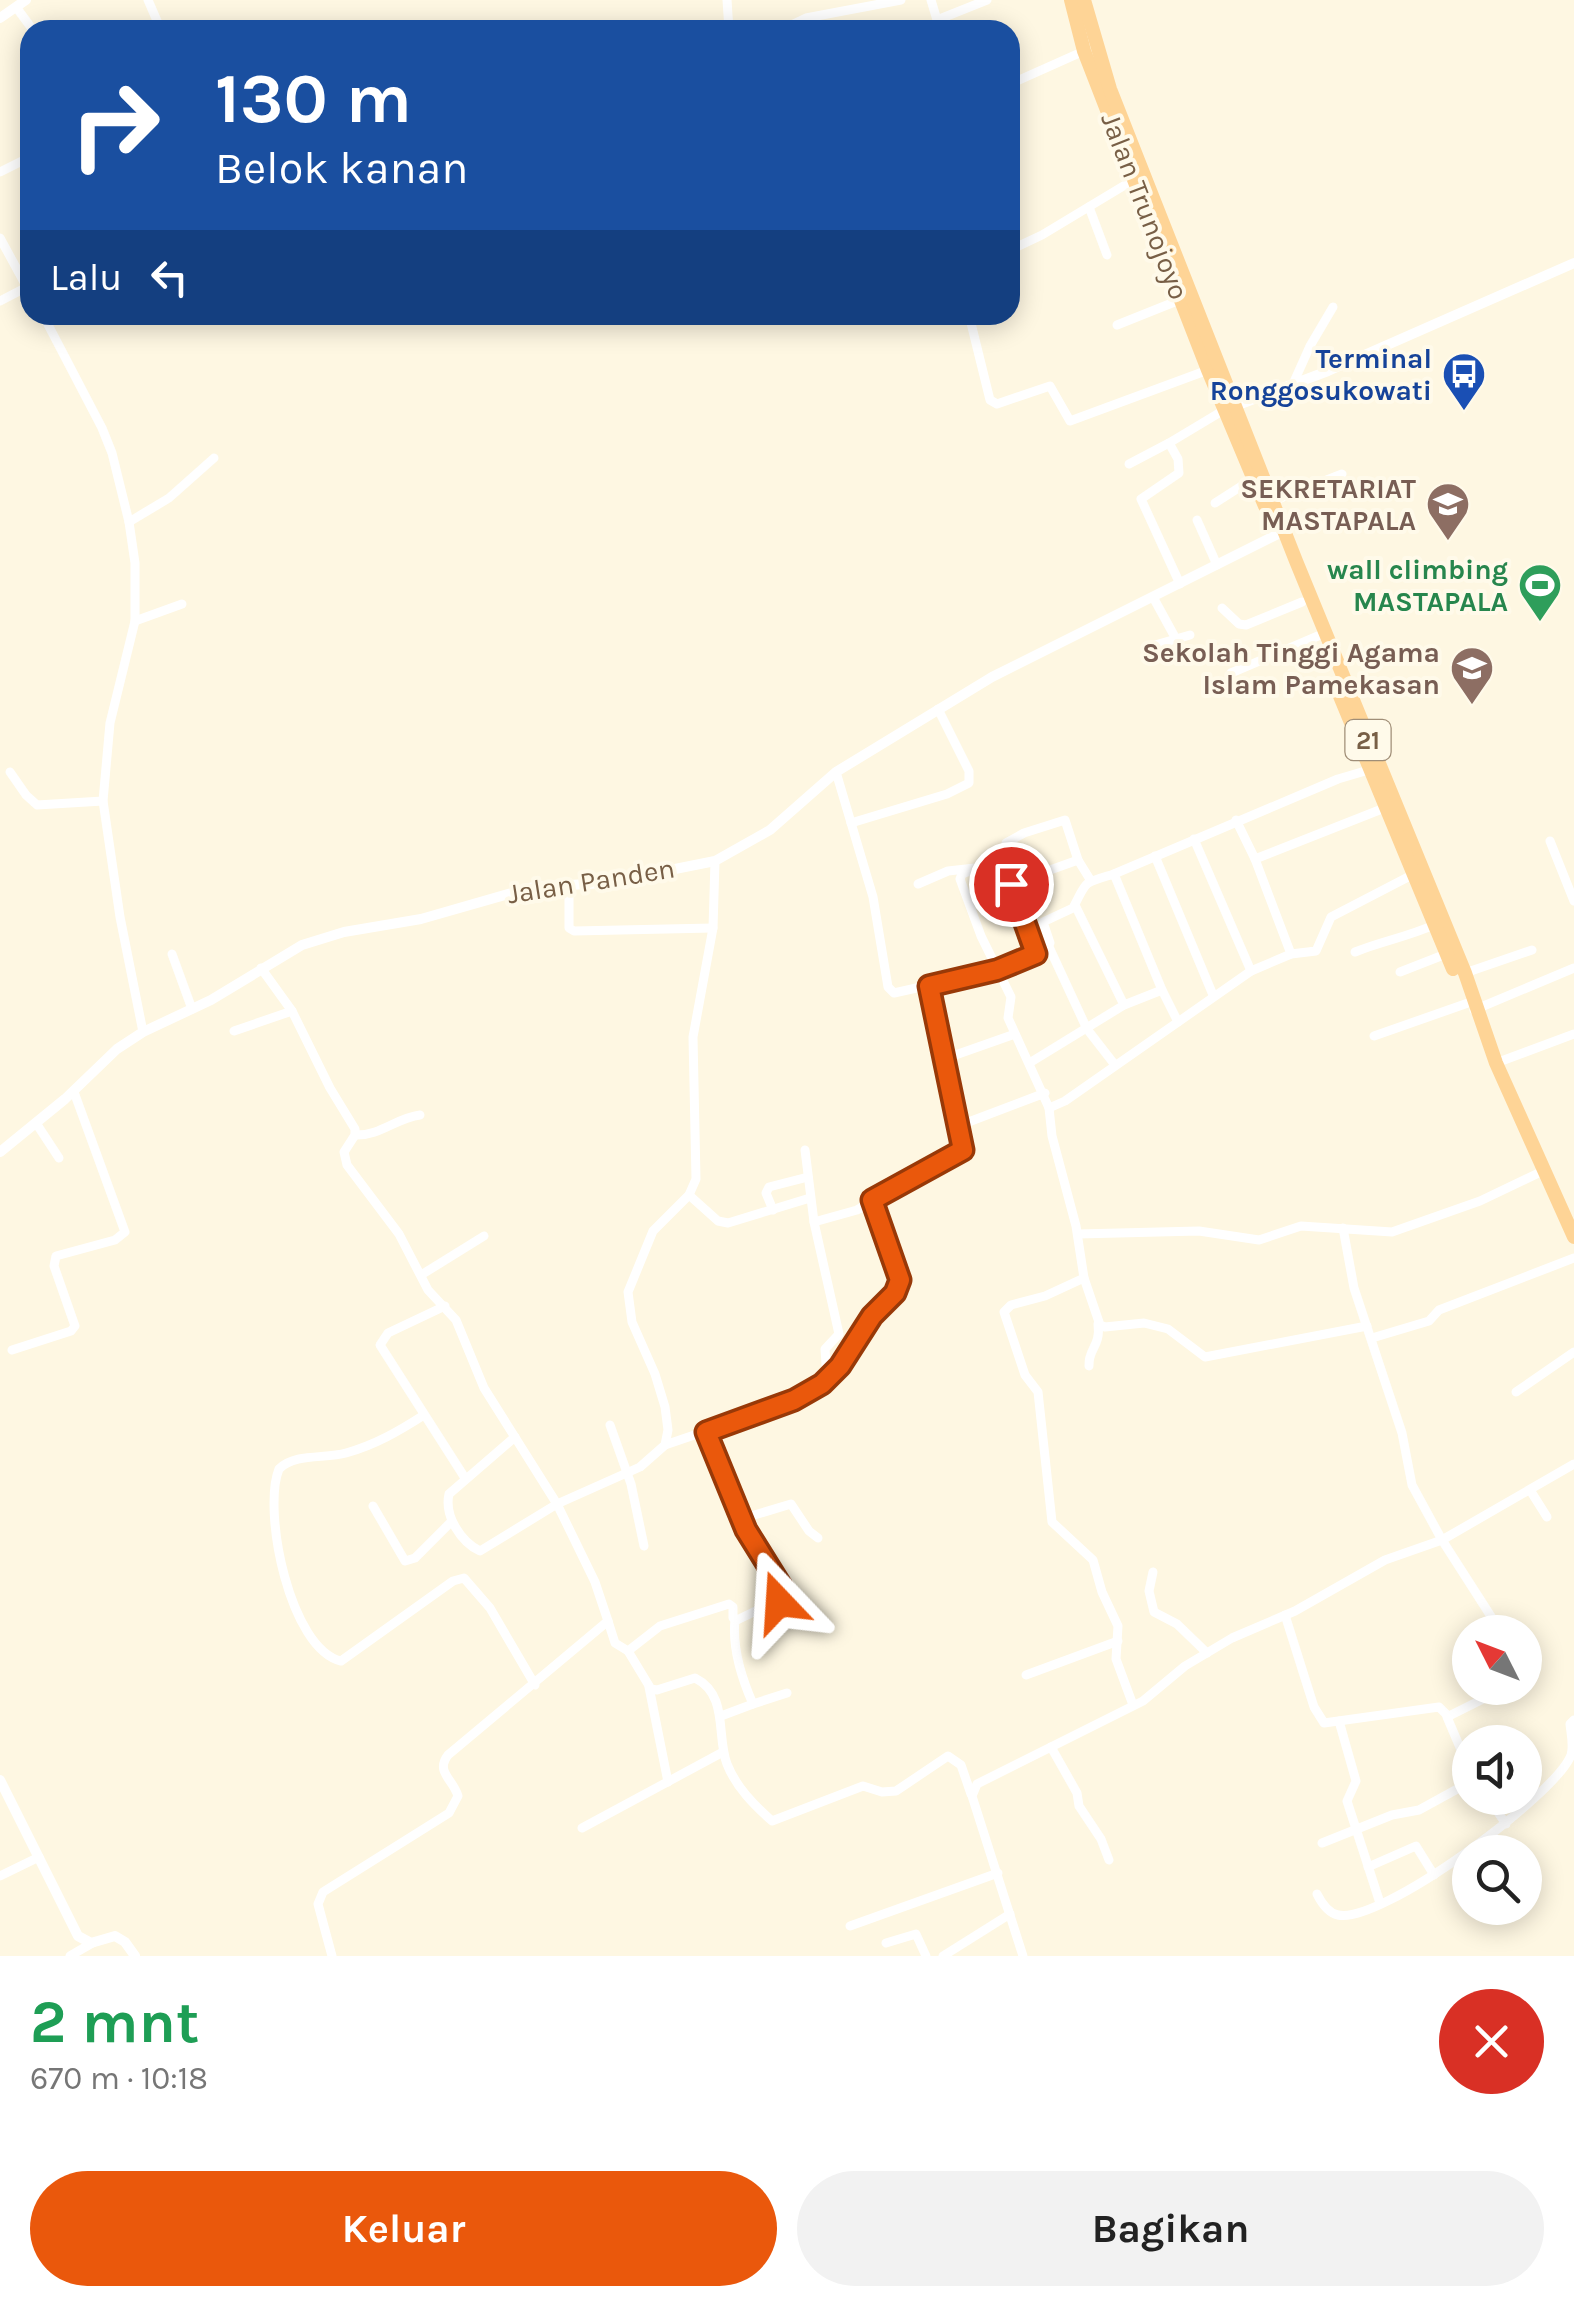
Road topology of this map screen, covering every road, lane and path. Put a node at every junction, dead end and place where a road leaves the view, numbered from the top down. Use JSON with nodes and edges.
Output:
{"nodes":[{"id":1,"x":901,"y":0,"type":"edge"},
{"id":2,"x":987,"y":0,"type":"edge"},
{"id":3,"x":1071,"y":0,"type":"edge"},
{"id":4,"x":1084,"y":0,"type":"edge"},
{"id":5,"x":21,"y":3,"type":"edge"},
{"id":6,"x":0,"y":18,"type":"edge"},
{"id":7,"x":802,"y":20,"type":"edge"},
{"id":8,"x":949,"y":20,"type":"edge"},
{"id":9,"x":1084,"y":50,"type":"junction"},
{"id":10,"x":1020,"y":79,"type":"edge"},
{"id":11,"x":1134,"y":179,"type":"junction"},
{"id":12,"x":1089,"y":207,"type":"junction"},
{"id":13,"x":0,"y":238,"type":"edge"},
{"id":14,"x":1020,"y":245,"type":"edge"},
{"id":15,"x":1107,"y":255,"type":"dead end"},
{"id":16,"x":1574,"y":263,"type":"edge"},
{"id":17,"x":20,"y":275,"type":"edge"},
{"id":18,"x":1182,"y":299,"type":"junction"},
{"id":19,"x":1333,"y":307,"type":"dead end"},
{"id":20,"x":48,"y":325,"type":"edge"},
{"id":21,"x":971,"y":325,"type":"edge"},
{"id":22,"x":1117,"y":325,"type":"dead end"},
{"id":23,"x":1208,"y":370,"type":"junction"},
{"id":24,"x":1292,"y":384,"type":"junction"},
{"id":25,"x":1230,"y":408,"type":"junction"},
{"id":26,"x":1169,"y":443,"type":"junction"},
{"id":27,"x":214,"y":458,"type":"dead end"},
{"id":28,"x":1129,"y":464,"type":"dead end"},
{"id":29,"x":1342,"y":474,"type":"dead end"},
{"id":30,"x":1254,"y":478,"type":"junction"},
{"id":31,"x":1273,"y":501,"type":"junction"},
{"id":32,"x":1215,"y":503,"type":"dead end"},
{"id":33,"x":1197,"y":520,"type":"dead end"},
{"id":34,"x":130,"y":522,"type":"junction"},
{"id":35,"x":1280,"y":533,"type":"junction"},
{"id":36,"x":1217,"y":565,"type":"junction"},
{"id":37,"x":1180,"y":584,"type":"junction"},
{"id":38,"x":1153,"y":597,"type":"junction"},
{"id":39,"x":1302,"y":602,"type":"junction"},
{"id":40,"x":182,"y":604,"type":"dead end"},
{"id":41,"x":1222,"y":608,"type":"dead end"},
{"id":42,"x":135,"y":621,"type":"junction"},
{"id":43,"x":1190,"y":635,"type":"dead end"},
{"id":44,"x":1320,"y":635,"type":"junction"},
{"id":45,"x":1176,"y":640,"type":"junction"},
{"id":46,"x":1155,"y":645,"type":"dead end"},
{"id":47,"x":1232,"y":673,"type":"dead end"},
{"id":48,"x":938,"y":709,"type":"junction"},
{"id":49,"x":1374,"y":769,"type":"junction"},
{"id":50,"x":10,"y":772,"type":"dead end"},
{"id":51,"x":836,"y":772,"type":"junction"},
{"id":52,"x":104,"y":801,"type":"junction"},
{"id":53,"x":1390,"y":806,"type":"junction"},
{"id":54,"x":1236,"y":820,"type":"junction"},
{"id":55,"x":852,"y":823,"type":"junction"},
{"id":56,"x":1194,"y":840,"type":"junction"},
{"id":57,"x":1550,"y":841,"type":"dead end"},
{"id":58,"x":1155,"y":856,"type":"junction"},
{"id":59,"x":1002,"y":859,"type":"junction"},
{"id":60,"x":1255,"y":859,"type":"junction"},
{"id":61,"x":1078,"y":860,"type":"junction"},
{"id":62,"x":715,"y":861,"type":"junction"},
{"id":63,"x":977,"y":868,"type":"junction"},
{"id":64,"x":1114,"y":874,"type":"junction"},
{"id":65,"x":1412,"y":875,"type":"junction"},
{"id":66,"x":1090,"y":881,"type":"junction"},
{"id":67,"x":918,"y":884,"type":"dead end"},
{"id":68,"x":1011,"y":884,"type":"junction"},
{"id":69,"x":570,"y":887,"type":"junction"},
{"id":70,"x":1574,"y":901,"type":"edge"},
{"id":71,"x":1075,"y":905,"type":"junction"},
{"id":72,"x":1434,"y":925,"type":"junction"},
{"id":73,"x":713,"y":928,"type":"junction"},
{"id":74,"x":1049,"y":947,"type":"junction"},
{"id":75,"x":1532,"y":950,"type":"dead end"},
{"id":76,"x":1355,"y":952,"type":"dead end"},
{"id":77,"x":172,"y":954,"type":"dead end"},
{"id":78,"x":1036,"y":954,"type":"junction"},
{"id":79,"x":1291,"y":954,"type":"junction"},
{"id":80,"x":1446,"y":954,"type":"junction"},
{"id":81,"x":261,"y":968,"type":"junction"},
{"id":82,"x":1574,"y":968,"type":"edge"},
{"id":83,"x":997,"y":970,"type":"junction"},
{"id":84,"x":1251,"y":971,"type":"junction"},
{"id":85,"x":1400,"y":972,"type":"dead end"},
{"id":86,"x":1464,"y":972,"type":"junction"},
{"id":87,"x":929,"y":986,"type":"junction"},
{"id":88,"x":1162,"y":990,"type":"junction"},
{"id":89,"x":1214,"y":995,"type":"junction"},
{"id":90,"x":1124,"y":1005,"type":"junction"},
{"id":91,"x":1472,"y":1008,"type":"junction"},
{"id":92,"x":192,"y":1009,"type":"junction"},
{"id":93,"x":292,"y":1011,"type":"junction"},
{"id":94,"x":1178,"y":1022,"type":"junction"},
{"id":95,"x":1087,"y":1029,"type":"junction"},
{"id":96,"x":234,"y":1031,"type":"dead end"},
{"id":97,"x":144,"y":1032,"type":"junction"},
{"id":98,"x":1015,"y":1034,"type":"junction"},
{"id":99,"x":1574,"y":1034,"type":"edge"},
{"id":100,"x":1374,"y":1036,"type":"dead end"},
{"id":101,"x":1494,"y":1057,"type":"junction"},
{"id":102,"x":944,"y":1059,"type":"junction"},
{"id":103,"x":1031,"y":1062,"type":"junction"},
{"id":104,"x":1115,"y":1064,"type":"junction"},
{"id":105,"x":74,"y":1092,"type":"junction"},
{"id":106,"x":1044,"y":1093,"type":"junction"},
{"id":107,"x":1050,"y":1108,"type":"junction"},
{"id":108,"x":420,"y":1115,"type":"dead end"},
{"id":109,"x":36,"y":1123,"type":"junction"},
{"id":110,"x":958,"y":1126,"type":"junction"},
{"id":111,"x":356,"y":1135,"type":"junction"},
{"id":112,"x":805,"y":1150,"type":"dead end"},
{"id":113,"x":0,"y":1152,"type":"edge"},
{"id":114,"x":60,"y":1158,"type":"dead end"},
{"id":115,"x":1546,"y":1170,"type":"junction"},
{"id":116,"x":808,"y":1176,"type":"junction"},
{"id":117,"x":689,"y":1195,"type":"junction"},
{"id":118,"x":810,"y":1198,"type":"junction"},
{"id":119,"x":872,"y":1200,"type":"junction"},
{"id":120,"x":774,"y":1210,"type":"junction"},
{"id":121,"x":814,"y":1222,"type":"junction"},
{"id":122,"x":1343,"y":1228,"type":"junction"},
{"id":123,"x":1078,"y":1234,"type":"junction"},
{"id":124,"x":484,"y":1236,"type":"dead end"},
{"id":125,"x":1574,"y":1237,"type":"edge"},
{"id":126,"x":1574,"y":1258,"type":"edge"},
{"id":127,"x":421,"y":1275,"type":"junction"},
{"id":128,"x":1084,"y":1278,"type":"junction"},
{"id":129,"x":445,"y":1306,"type":"junction"},
{"id":130,"x":1098,"y":1321,"type":"junction"},
{"id":131,"x":1367,"y":1326,"type":"junction"},
{"id":132,"x":1372,"y":1338,"type":"junction"},
{"id":133,"x":12,"y":1350,"type":"dead end"},
{"id":134,"x":1574,"y":1352,"type":"edge"},
{"id":135,"x":1088,"y":1366,"type":"dead end"},
{"id":136,"x":827,"y":1379,"type":"junction"},
{"id":137,"x":1516,"y":1392,"type":"dead end"},
{"id":138,"x":424,"y":1415,"type":"junction"},
{"id":139,"x":610,"y":1425,"type":"dead end"},
{"id":140,"x":706,"y":1432,"type":"junction"},
{"id":141,"x":515,"y":1437,"type":"junction"},
{"id":142,"x":666,"y":1444,"type":"junction"},
{"id":143,"x":1574,"y":1464,"type":"edge"},
{"id":144,"x":627,"y":1474,"type":"junction"},
{"id":145,"x":465,"y":1478,"type":"junction"},
{"id":146,"x":1530,"y":1490,"type":"junction"},
{"id":147,"x":557,"y":1504,"type":"junction"},
{"id":148,"x":373,"y":1506,"type":"dead end"},
{"id":149,"x":1547,"y":1518,"type":"dead end"},
{"id":150,"x":741,"y":1520,"type":"junction"},
{"id":151,"x":452,"y":1521,"type":"junction"},
{"id":152,"x":818,"y":1538,"type":"dead end"},
{"id":153,"x":1442,"y":1540,"type":"junction"},
{"id":154,"x":644,"y":1546,"type":"dead end"},
{"id":155,"x":1153,"y":1572,"type":"dead end"},
{"id":156,"x":1285,"y":1615,"type":"junction"},
{"id":157,"x":1491,"y":1615,"type":"edge"},
{"id":158,"x":735,"y":1620,"type":"junction"},
{"id":159,"x":608,"y":1621,"type":"junction"},
{"id":160,"x":1118,"y":1641,"type":"junction"},
{"id":161,"x":628,"y":1652,"type":"junction"},
{"id":162,"x":1207,"y":1653,"type":"junction"},
{"id":163,"x":1026,"y":1675,"type":"dead end"},
{"id":164,"x":535,"y":1685,"type":"junction"},
{"id":165,"x":649,"y":1687,"type":"junction"},
{"id":166,"x":786,"y":1693,"type":"dead end"},
{"id":167,"x":753,"y":1704,"type":"junction"},
{"id":168,"x":1470,"y":1705,"type":"edge"},
{"id":169,"x":1133,"y":1706,"type":"junction"},
{"id":170,"x":721,"y":1716,"type":"junction"},
{"id":171,"x":1448,"y":1716,"type":"junction"},
{"id":172,"x":1574,"y":1720,"type":"edge"},
{"id":173,"x":1339,"y":1722,"type":"junction"},
{"id":174,"x":1452,"y":1733,"type":"edge"},
{"id":175,"x":1051,"y":1748,"type":"junction"},
{"id":176,"x":723,"y":1752,"type":"junction"},
{"id":177,"x":0,"y":1780,"type":"edge"},
{"id":178,"x":668,"y":1782,"type":"junction"},
{"id":179,"x":1452,"y":1792,"type":"edge"},
{"id":180,"x":972,"y":1796,"type":"junction"},
{"id":181,"x":1500,"y":1815,"type":"edge"},
{"id":182,"x":1506,"y":1824,"type":"junction"},
{"id":183,"x":582,"y":1828,"type":"dead end"},
{"id":184,"x":1355,"y":1830,"type":"junction"},
{"id":185,"x":1322,"y":1843,"type":"dead end"},
{"id":186,"x":39,"y":1857,"type":"junction"},
{"id":187,"x":1109,"y":1860,"type":"dead end"},
{"id":188,"x":1368,"y":1867,"type":"junction"},
{"id":189,"x":998,"y":1873,"type":"junction"},
{"id":190,"x":1434,"y":1875,"type":"junction"},
{"id":191,"x":0,"y":1876,"type":"edge"},
{"id":192,"x":1317,"y":1894,"type":"dead end"},
{"id":193,"x":1380,"y":1902,"type":"junction"},
{"id":194,"x":1010,"y":1914,"type":"junction"},
{"id":195,"x":850,"y":1926,"type":"dead end"},
{"id":196,"x":94,"y":1942,"type":"junction"},
{"id":197,"x":886,"y":1944,"type":"dead end"},
{"id":198,"x":70,"y":1956,"type":"edge"},
{"id":199,"x":135,"y":1956,"type":"edge"},
{"id":200,"x":332,"y":1956,"type":"edge"},
{"id":201,"x":926,"y":1956,"type":"edge"},
{"id":202,"x":942,"y":1956,"type":"edge"},
{"id":203,"x":1023,"y":1956,"type":"edge"}],
"edges":[{"from":1,"to":7,"type":"street"},
{"from":2,"to":8,"type":"street"},
{"from":3,"to":9,"type":"highway","name":"Jalan Trunojoyo","number":"21"},
{"from":4,"to":25,"type":"highway","name":"Jalan Trunojoyo","number":"21"},
{"from":5,"to":6,"type":"street"},
{"from":9,"to":10,"type":"street"},
{"from":9,"to":11,"type":"highway","name":"Jalan Trunojoyo","number":"21"},
{"from":11,"to":12,"type":"street"},
{"from":11,"to":18,"type":"highway","name":"Jalan Trunojoyo","number":"21"},
{"from":12,"to":14,"type":"street"},
{"from":12,"to":15,"type":"street"},
{"from":13,"to":17,"type":"street"},
{"from":16,"to":24,"type":"street"},
{"from":18,"to":22,"type":"street"},
{"from":18,"to":23,"type":"highway","name":"Jalan Trunojoyo","number":"21"},
{"from":19,"to":24,"type":"street"},
{"from":20,"to":34,"type":"street"},
{"from":21,"to":23,"type":"street"},
{"from":23,"to":25,"type":"highway","name":"Jalan Trunojoyo","number":"21"},
{"from":24,"to":25,"type":"street"},
{"from":25,"to":26,"type":"street"},
{"from":25,"to":30,"type":"highway","number":"21"},
{"from":25,"to":31,"type":"highway","number":"21"},
{"from":26,"to":28,"type":"street"},
{"from":26,"to":37,"type":"street"},
{"from":27,"to":34,"type":"street"},
{"from":29,"to":31,"type":"street"},
{"from":30,"to":32,"type":"street"},
{"from":30,"to":35,"type":"highway","number":"21"},
{"from":31,"to":35,"type":"highway","number":"21"},
{"from":33,"to":36,"type":"street"},
{"from":34,"to":42,"type":"street"},
{"from":35,"to":36,"type":"street","name":"Jalan Panden"},
{"from":35,"to":39,"type":"highway","number":"21"},
{"from":35,"to":44,"type":"highway","number":"21"},
{"from":36,"to":37,"type":"street","name":"Jalan Panden"},
{"from":37,"to":38,"type":"street","name":"Jalan Panden"},
{"from":38,"to":45,"type":"street"},
{"from":38,"to":48,"type":"street","name":"Jalan Panden"},
{"from":39,"to":41,"type":"street"},
{"from":39,"to":44,"type":"highway","number":"21"},
{"from":40,"to":42,"type":"street"},
{"from":42,"to":52,"type":"street"},
{"from":43,"to":45,"type":"street"},
{"from":44,"to":47,"type":"street"},
{"from":44,"to":49,"type":"highway","number":"21"},
{"from":45,"to":46,"type":"street"},
{"from":48,"to":51,"type":"street","name":"Jalan Panden"},
{"from":48,"to":55,"type":"street"},
{"from":49,"to":53,"type":"highway","number":"21"},
{"from":49,"to":54,"type":"street"},
{"from":50,"to":52,"type":"street"},
{"from":51,"to":55,"type":"street"},
{"from":51,"to":62,"type":"street","name":"Jalan Panden"},
{"from":52,"to":97,"type":"street"},
{"from":53,"to":60,"type":"street"},
{"from":53,"to":65,"type":"highway","number":"21"},
{"from":53,"to":86,"type":"highway","number":"21"},
{"from":54,"to":56,"type":"street"},
{"from":54,"to":60,"type":"street"},
{"from":55,"to":87,"type":"street"},
{"from":56,"to":58,"type":"street"},
{"from":56,"to":84,"type":"street"},
{"from":57,"to":70,"type":"street"},
{"from":58,"to":64,"type":"street"},
{"from":58,"to":89,"type":"street"},
{"from":59,"to":61,"type":"street"},
{"from":59,"to":63,"type":"street"},
{"from":59,"to":68,"type":"street"},
{"from":60,"to":79,"type":"street"},
{"from":61,"to":66,"type":"street"},
{"from":61,"to":68,"type":"street"},
{"from":62,"to":69,"type":"street","name":"Jalan Panden"},
{"from":62,"to":73,"type":"street"},
{"from":63,"to":67,"type":"street"},
{"from":63,"to":83,"type":"street"},
{"from":64,"to":66,"type":"street"},
{"from":64,"to":88,"type":"street"},
{"from":65,"to":72,"type":"highway","number":"21"},
{"from":65,"to":79,"type":"street"},
{"from":66,"to":71,"type":"street"},
{"from":68,"to":78,"type":"street"},
{"from":69,"to":73,"type":"street"},
{"from":69,"to":81,"type":"street","name":"Jalan Panden"},
{"from":71,"to":74,"type":"street"},
{"from":71,"to":90,"type":"street"},
{"from":72,"to":76,"type":"street"},
{"from":72,"to":80,"type":"highway","number":"21"},
{"from":73,"to":117,"type":"street"},
{"from":74,"to":78,"type":"street"},
{"from":74,"to":95,"type":"street"},
{"from":75,"to":86,"type":"street"},
{"from":77,"to":92,"type":"street"},
{"from":78,"to":83,"type":"street"},
{"from":79,"to":84,"type":"street"},
{"from":80,"to":85,"type":"street"},
{"from":80,"to":91,"type":"highway","number":"21"},
{"from":81,"to":92,"type":"street","name":"Jalan Panden"},
{"from":81,"to":93,"type":"street"},
{"from":82,"to":91,"type":"street"},
{"from":83,"to":87,"type":"street"},
{"from":83,"to":98,"type":"street"},
{"from":84,"to":89,"type":"street"},
{"from":86,"to":91,"type":"highway","number":"21"},
{"from":87,"to":102,"type":"street"},
{"from":88,"to":90,"type":"street"},
{"from":88,"to":94,"type":"street"},
{"from":89,"to":94,"type":"street"},
{"from":90,"to":95,"type":"street"},
{"from":91,"to":100,"type":"street"},
{"from":91,"to":101,"type":"highway","number":"21"},
{"from":92,"to":97,"type":"street","name":"Jalan Panden"},
{"from":93,"to":96,"type":"street"},
{"from":93,"to":111,"type":"street"},
{"from":94,"to":104,"type":"street"},
{"from":95,"to":103,"type":"street"},
{"from":95,"to":104,"type":"street"},
{"from":97,"to":105,"type":"street","name":"Jalan Panden"},
{"from":98,"to":102,"type":"street"},
{"from":98,"to":103,"type":"street"},
{"from":99,"to":101,"type":"street"},
{"from":101,"to":115,"type":"highway","number":"21"},
{"from":102,"to":110,"type":"street"},
{"from":103,"to":106,"type":"street"},
{"from":104,"to":107,"type":"street"},
{"from":105,"to":109,"type":"street","name":"Jalan Panden"},
{"from":105,"to":133,"type":"street"},
{"from":106,"to":107,"type":"street"},
{"from":106,"to":110,"type":"street"},
{"from":107,"to":123,"type":"street"},
{"from":108,"to":111,"type":"street"},
{"from":109,"to":113,"type":"street","name":"Jalan Panden"},
{"from":109,"to":114,"type":"street"},
{"from":110,"to":119,"type":"street"},
{"from":111,"to":127,"type":"street"},
{"from":112,"to":116,"type":"street"},
{"from":115,"to":122,"type":"street"},
{"from":115,"to":125,"type":"highway","number":"21"},
{"from":116,"to":118,"type":"street"},
{"from":116,"to":120,"type":"street"},
{"from":117,"to":120,"type":"street"},
{"from":117,"to":142,"type":"street"},
{"from":118,"to":120,"type":"street"},
{"from":118,"to":121,"type":"street"},
{"from":119,"to":121,"type":"street"},
{"from":119,"to":136,"type":"street"},
{"from":121,"to":136,"type":"street"},
{"from":122,"to":123,"type":"street"},
{"from":122,"to":131,"type":"street"},
{"from":123,"to":128,"type":"street"},
{"from":124,"to":127,"type":"street"},
{"from":126,"to":132,"type":"street"},
{"from":127,"to":129,"type":"street"},
{"from":128,"to":130,"type":"street"},
{"from":128,"to":160,"type":"street"},
{"from":129,"to":138,"type":"street"},
{"from":129,"to":141,"type":"street"},
{"from":130,"to":131,"type":"street"},
{"from":130,"to":135,"type":"street"},
{"from":131,"to":132,"type":"street"},
{"from":132,"to":153,"type":"street"},
{"from":134,"to":137,"type":"street"},
{"from":136,"to":140,"type":"street"},
{"from":138,"to":145,"type":"street"},
{"from":138,"to":164,"type":"street"},
{"from":139,"to":144,"type":"street"},
{"from":140,"to":142,"type":"street"},
{"from":140,"to":150,"type":"street"},
{"from":141,"to":145,"type":"street"},
{"from":141,"to":147,"type":"street"},
{"from":142,"to":144,"type":"street"},
{"from":143,"to":146,"type":"street"},
{"from":144,"to":147,"type":"street"},
{"from":144,"to":154,"type":"street"},
{"from":145,"to":151,"type":"street"},
{"from":146,"to":149,"type":"street"},
{"from":146,"to":153,"type":"street"},
{"from":147,"to":151,"type":"street"},
{"from":147,"to":159,"type":"street"},
{"from":148,"to":151,"type":"street"},
{"from":150,"to":152,"type":"street"},
{"from":150,"to":158,"type":"street"},
{"from":153,"to":156,"type":"street"},
{"from":153,"to":157,"type":"street"},
{"from":155,"to":162,"type":"street"},
{"from":156,"to":162,"type":"street"},
{"from":156,"to":173,"type":"street"},
{"from":158,"to":161,"type":"street"},
{"from":158,"to":167,"type":"street"},
{"from":159,"to":161,"type":"street"},
{"from":159,"to":164,"type":"street"},
{"from":160,"to":163,"type":"street"},
{"from":160,"to":169,"type":"street"},
{"from":161,"to":165,"type":"street"},
{"from":162,"to":169,"type":"street"},
{"from":164,"to":200,"type":"street"},
{"from":165,"to":170,"type":"street"},
{"from":165,"to":178,"type":"street"},
{"from":166,"to":167,"type":"street"},
{"from":167,"to":170,"type":"street"},
{"from":168,"to":171,"type":"street"},
{"from":169,"to":175,"type":"street"},
{"from":170,"to":176,"type":"street"},
{"from":171,"to":173,"type":"street"},
{"from":171,"to":174,"type":"street"},
{"from":172,"to":182,"type":"street"},
{"from":173,"to":184,"type":"street"},
{"from":175,"to":180,"type":"street"},
{"from":175,"to":187,"type":"street"},
{"from":176,"to":178,"type":"street"},
{"from":176,"to":180,"type":"street"},
{"from":177,"to":186,"type":"street"},
{"from":178,"to":183,"type":"street"},
{"from":179,"to":184,"type":"street"},
{"from":180,"to":189,"type":"street"},
{"from":181,"to":182,"type":"street"},
{"from":182,"to":190,"type":"street"},
{"from":184,"to":185,"type":"street"},
{"from":184,"to":188,"type":"street"},
{"from":186,"to":191,"type":"street"},
{"from":186,"to":196,"type":"street"},
{"from":188,"to":190,"type":"street"},
{"from":188,"to":193,"type":"street"},
{"from":189,"to":194,"type":"street"},
{"from":189,"to":195,"type":"street"},
{"from":190,"to":193,"type":"street"},
{"from":192,"to":193,"type":"street"},
{"from":194,"to":202,"type":"street"},
{"from":194,"to":203,"type":"street"},
{"from":196,"to":198,"type":"street"},
{"from":196,"to":199,"type":"street"},
{"from":197,"to":201,"type":"street"}]}
